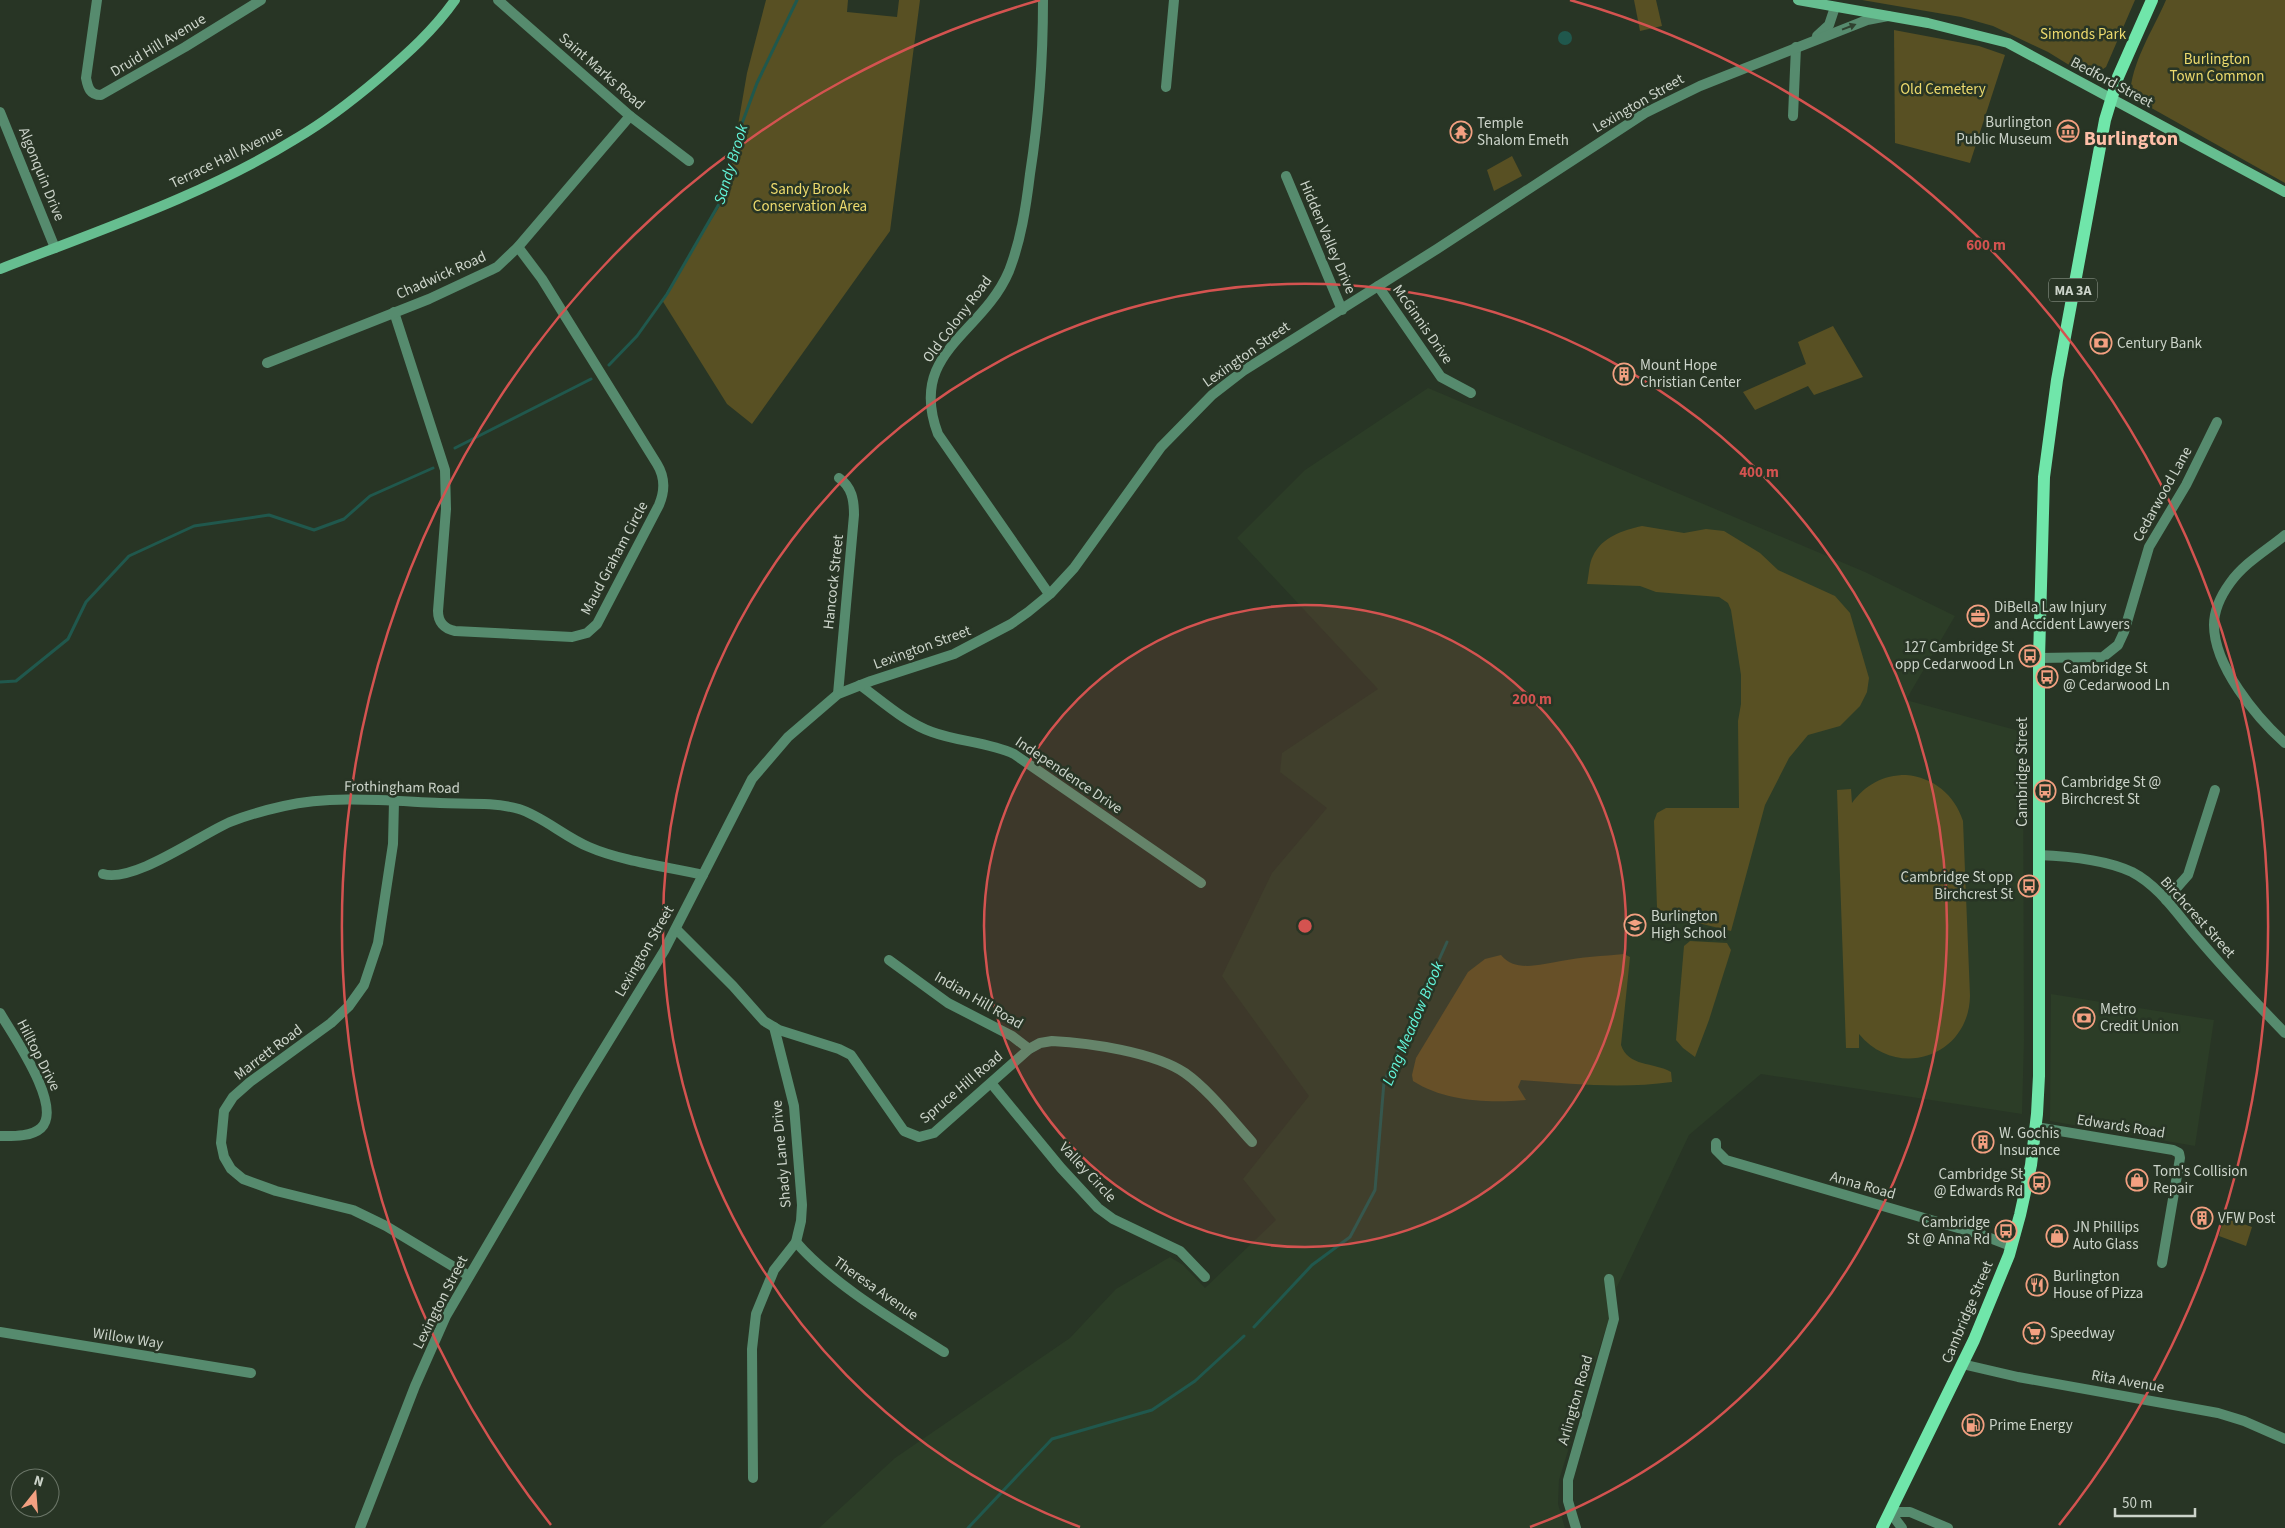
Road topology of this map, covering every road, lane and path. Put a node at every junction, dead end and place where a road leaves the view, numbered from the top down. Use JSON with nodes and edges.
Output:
{"nodes":[{"id":1,"x":97,"y":0,"type":"edge"},
{"id":2,"x":261,"y":0,"type":"edge"},
{"id":3,"x":456,"y":0,"type":"edge"},
{"id":4,"x":498,"y":0,"type":"edge"},
{"id":5,"x":1043,"y":0,"type":"edge"},
{"id":6,"x":1174,"y":0,"type":"edge"},
{"id":7,"x":1798,"y":0,"type":"edge"},
{"id":8,"x":2152,"y":0,"type":"edge"},
{"id":9,"x":1835,"y":7,"type":"junction"},
{"id":10,"x":1890,"y":16,"type":"junction"},
{"id":11,"x":1808,"y":42,"type":"junction"},
{"id":12,"x":1796,"y":47,"type":"junction"},
{"id":13,"x":1166,"y":87,"type":"dead end"},
{"id":14,"x":2110,"y":98,"type":"junction"},
{"id":15,"x":0,"y":112,"type":"edge"},
{"id":16,"x":630,"y":116,"type":"junction"},
{"id":17,"x":1793,"y":116,"type":"dead end"},
{"id":18,"x":689,"y":161,"type":"dead end"},
{"id":19,"x":1286,"y":176,"type":"dead end"},
{"id":20,"x":2285,"y":192,"type":"edge"},
{"id":21,"x":518,"y":247,"type":"junction"},
{"id":22,"x":56,"y":248,"type":"junction"},
{"id":23,"x":0,"y":270,"type":"edge"},
{"id":24,"x":1378,"y":286,"type":"junction"},
{"id":25,"x":1342,"y":310,"type":"junction"},
{"id":26,"x":394,"y":312,"type":"junction"},
{"id":27,"x":268,"y":364,"type":"dead end"},
{"id":28,"x":1471,"y":393,"type":"dead end"},
{"id":29,"x":2216,"y":422,"type":"dead end"},
{"id":30,"x":839,"y":478,"type":"dead end"},
{"id":31,"x":2285,"y":536,"type":"edge"},
{"id":32,"x":1049,"y":594,"type":"junction"},
{"id":33,"x":2039,"y":658,"type":"junction"},
{"id":34,"x":860,"y":685,"type":"junction"},
{"id":35,"x":838,"y":694,"type":"junction"},
{"id":36,"x":2285,"y":743,"type":"edge"},
{"id":37,"x":2215,"y":790,"type":"dead end"},
{"id":38,"x":394,"y":801,"type":"junction"},
{"id":39,"x":2038,"y":854,"type":"junction"},
{"id":40,"x":102,"y":874,"type":"dead end"},
{"id":41,"x":703,"y":875,"type":"junction"},
{"id":42,"x":1201,"y":883,"type":"dead end"},
{"id":43,"x":2166,"y":900,"type":"junction"},
{"id":44,"x":676,"y":929,"type":"junction"},
{"id":45,"x":889,"y":960,"type":"dead end"},
{"id":46,"x":0,"y":1013,"type":"edge"},
{"id":47,"x":774,"y":1028,"type":"junction"},
{"id":48,"x":2285,"y":1033,"type":"edge"},
{"id":49,"x":1029,"y":1049,"type":"junction"},
{"id":50,"x":991,"y":1083,"type":"junction"},
{"id":51,"x":2036,"y":1128,"type":"junction"},
{"id":52,"x":0,"y":1136,"type":"edge"},
{"id":53,"x":1252,"y":1142,"type":"dead end"},
{"id":54,"x":1716,"y":1143,"type":"dead end"},
{"id":55,"x":796,"y":1242,"type":"junction"},
{"id":56,"x":2011,"y":1246,"type":"junction"},
{"id":57,"x":2162,"y":1263,"type":"dead end"},
{"id":58,"x":469,"y":1276,"type":"junction"},
{"id":59,"x":1205,"y":1277,"type":"dead end"},
{"id":60,"x":1609,"y":1279,"type":"dead end"},
{"id":61,"x":0,"y":1332,"type":"edge"},
{"id":62,"x":944,"y":1352,"type":"dead end"},
{"id":63,"x":1962,"y":1364,"type":"junction"},
{"id":64,"x":251,"y":1373,"type":"dead end"},
{"id":65,"x":2285,"y":1439,"type":"edge"},
{"id":66,"x":753,"y":1478,"type":"dead end"},
{"id":67,"x":1890,"y":1512,"type":"junction"},
{"id":68,"x":360,"y":1528,"type":"edge"},
{"id":69,"x":1576,"y":1528,"type":"edge"},
{"id":70,"x":1882,"y":1528,"type":"edge"},
{"id":71,"x":1902,"y":1528,"type":"edge"},
{"id":72,"x":1948,"y":1528,"type":"edge"}],
"edges":[{"from":1,"to":2,"type":"street","name":"Druid Hill Avenue"},
{"from":3,"to":22,"type":"main road","name":"Terrace Hall Avenue"},
{"from":4,"to":16,"type":"street","name":"Saint Marks Road"},
{"from":5,"to":32,"type":"street","name":"Old Colony Road"},
{"from":6,"to":13,"type":"street"},
{"from":7,"to":9,"type":"main road","name":"Bedford Street"},
{"from":8,"to":14,"type":"main road","name":"Cambridge Street","number":"MA 3A"},
{"from":9,"to":10,"type":"main road","name":"Bedford Street"},
{"from":9,"to":11,"type":"street","name":"Lexington Street"},
{"from":11,"to":10,"type":"street","name":"Lexington Street","one_way":true},
{"from":10,"to":14,"type":"main road","name":"Bedford Street"},
{"from":11,"to":12,"type":"street","name":"Lexington Street"},
{"from":12,"to":17,"type":"street"},
{"from":12,"to":24,"type":"street","name":"Lexington Street"},
{"from":14,"to":20,"type":"main road","name":"Bedford Street"},
{"from":14,"to":33,"type":"main road","name":"Cambridge Street","number":"MA 3A"},
{"from":15,"to":22,"type":"street","name":"Algonquin Drive"},
{"from":16,"to":18,"type":"street","name":"Saint Marks Road"},
{"from":16,"to":21,"type":"street","name":"Chadwick Road"},
{"from":19,"to":25,"type":"street","name":"Hidden Valley Drive"},
{"from":21,"to":26,"type":"street","name":"Chadwick Road"},
{"from":21,"to":26,"type":"street","name":"Maud Graham Circle"},
{"from":22,"to":23,"type":"main road","name":"Terrace Hall Avenue"},
{"from":24,"to":25,"type":"street","name":"Lexington Street"},
{"from":24,"to":28,"type":"street","name":"McGinnis Drive"},
{"from":25,"to":32,"type":"street","name":"Lexington Street"},
{"from":26,"to":27,"type":"street","name":"Chadwick Road"},
{"from":29,"to":33,"type":"street","name":"Cedarwood Lane"},
{"from":30,"to":35,"type":"street","name":"Hancock Street"},
{"from":31,"to":36,"type":"street"},
{"from":32,"to":34,"type":"street","name":"Lexington Street"},
{"from":33,"to":39,"type":"main road","name":"Cambridge Street","number":"MA 3A"},
{"from":34,"to":35,"type":"street","name":"Lexington Street"},
{"from":34,"to":42,"type":"street","name":"Independence Drive"},
{"from":35,"to":41,"type":"street","name":"Lexington Street"},
{"from":37,"to":43,"type":"street"},
{"from":38,"to":40,"type":"street","name":"Frothingham Road"},
{"from":38,"to":41,"type":"street","name":"Frothingham Road"},
{"from":38,"to":58,"type":"street","name":"Marrett Road"},
{"from":39,"to":43,"type":"street","name":"Birchcrest Street"},
{"from":39,"to":51,"type":"main road","name":"Cambridge Street","number":"MA 3A"},
{"from":41,"to":44,"type":"street","name":"Lexington Street"},
{"from":43,"to":48,"type":"street","name":"Birchcrest Street"},
{"from":44,"to":47,"type":"street","name":"Spruce Hill Road"},
{"from":44,"to":58,"type":"street","name":"Lexington Street"},
{"from":45,"to":49,"type":"street","name":"Indian Hill Road"},
{"from":46,"to":52,"type":"street","name":"Hilltop Drive"},
{"from":47,"to":50,"type":"street","name":"Spruce Hill Road"},
{"from":47,"to":55,"type":"street","name":"Shady Lane Drive"},
{"from":49,"to":50,"type":"street","name":"Spruce Hill Road"},
{"from":49,"to":53,"type":"street","name":"Spruce Hill Road"},
{"from":50,"to":59,"type":"street","name":"Valley Circle"},
{"from":51,"to":56,"type":"main road","name":"Cambridge Street","number":"MA 3A"},
{"from":51,"to":57,"type":"street","name":"Edwards Road"},
{"from":54,"to":56,"type":"street","name":"Anna Road"},
{"from":55,"to":62,"type":"street","name":"Theresa Avenue"},
{"from":55,"to":66,"type":"street","name":"Shady Lane Drive"},
{"from":56,"to":63,"type":"main road","name":"Cambridge Street","number":"MA 3A"},
{"from":58,"to":68,"type":"street","name":"Lexington Street"},
{"from":60,"to":69,"type":"street","name":"Arlington Road"},
{"from":61,"to":64,"type":"street","name":"Willow Way"},
{"from":63,"to":65,"type":"street","name":"Rita Avenue"},
{"from":63,"to":67,"type":"main road","name":"Cambridge Street","number":"MA 3A"},
{"from":67,"to":70,"type":"main road","name":"Cambridge Street","number":"MA 3A"},
{"from":67,"to":71,"type":"street"},
{"from":67,"to":72,"type":"street"}]}
